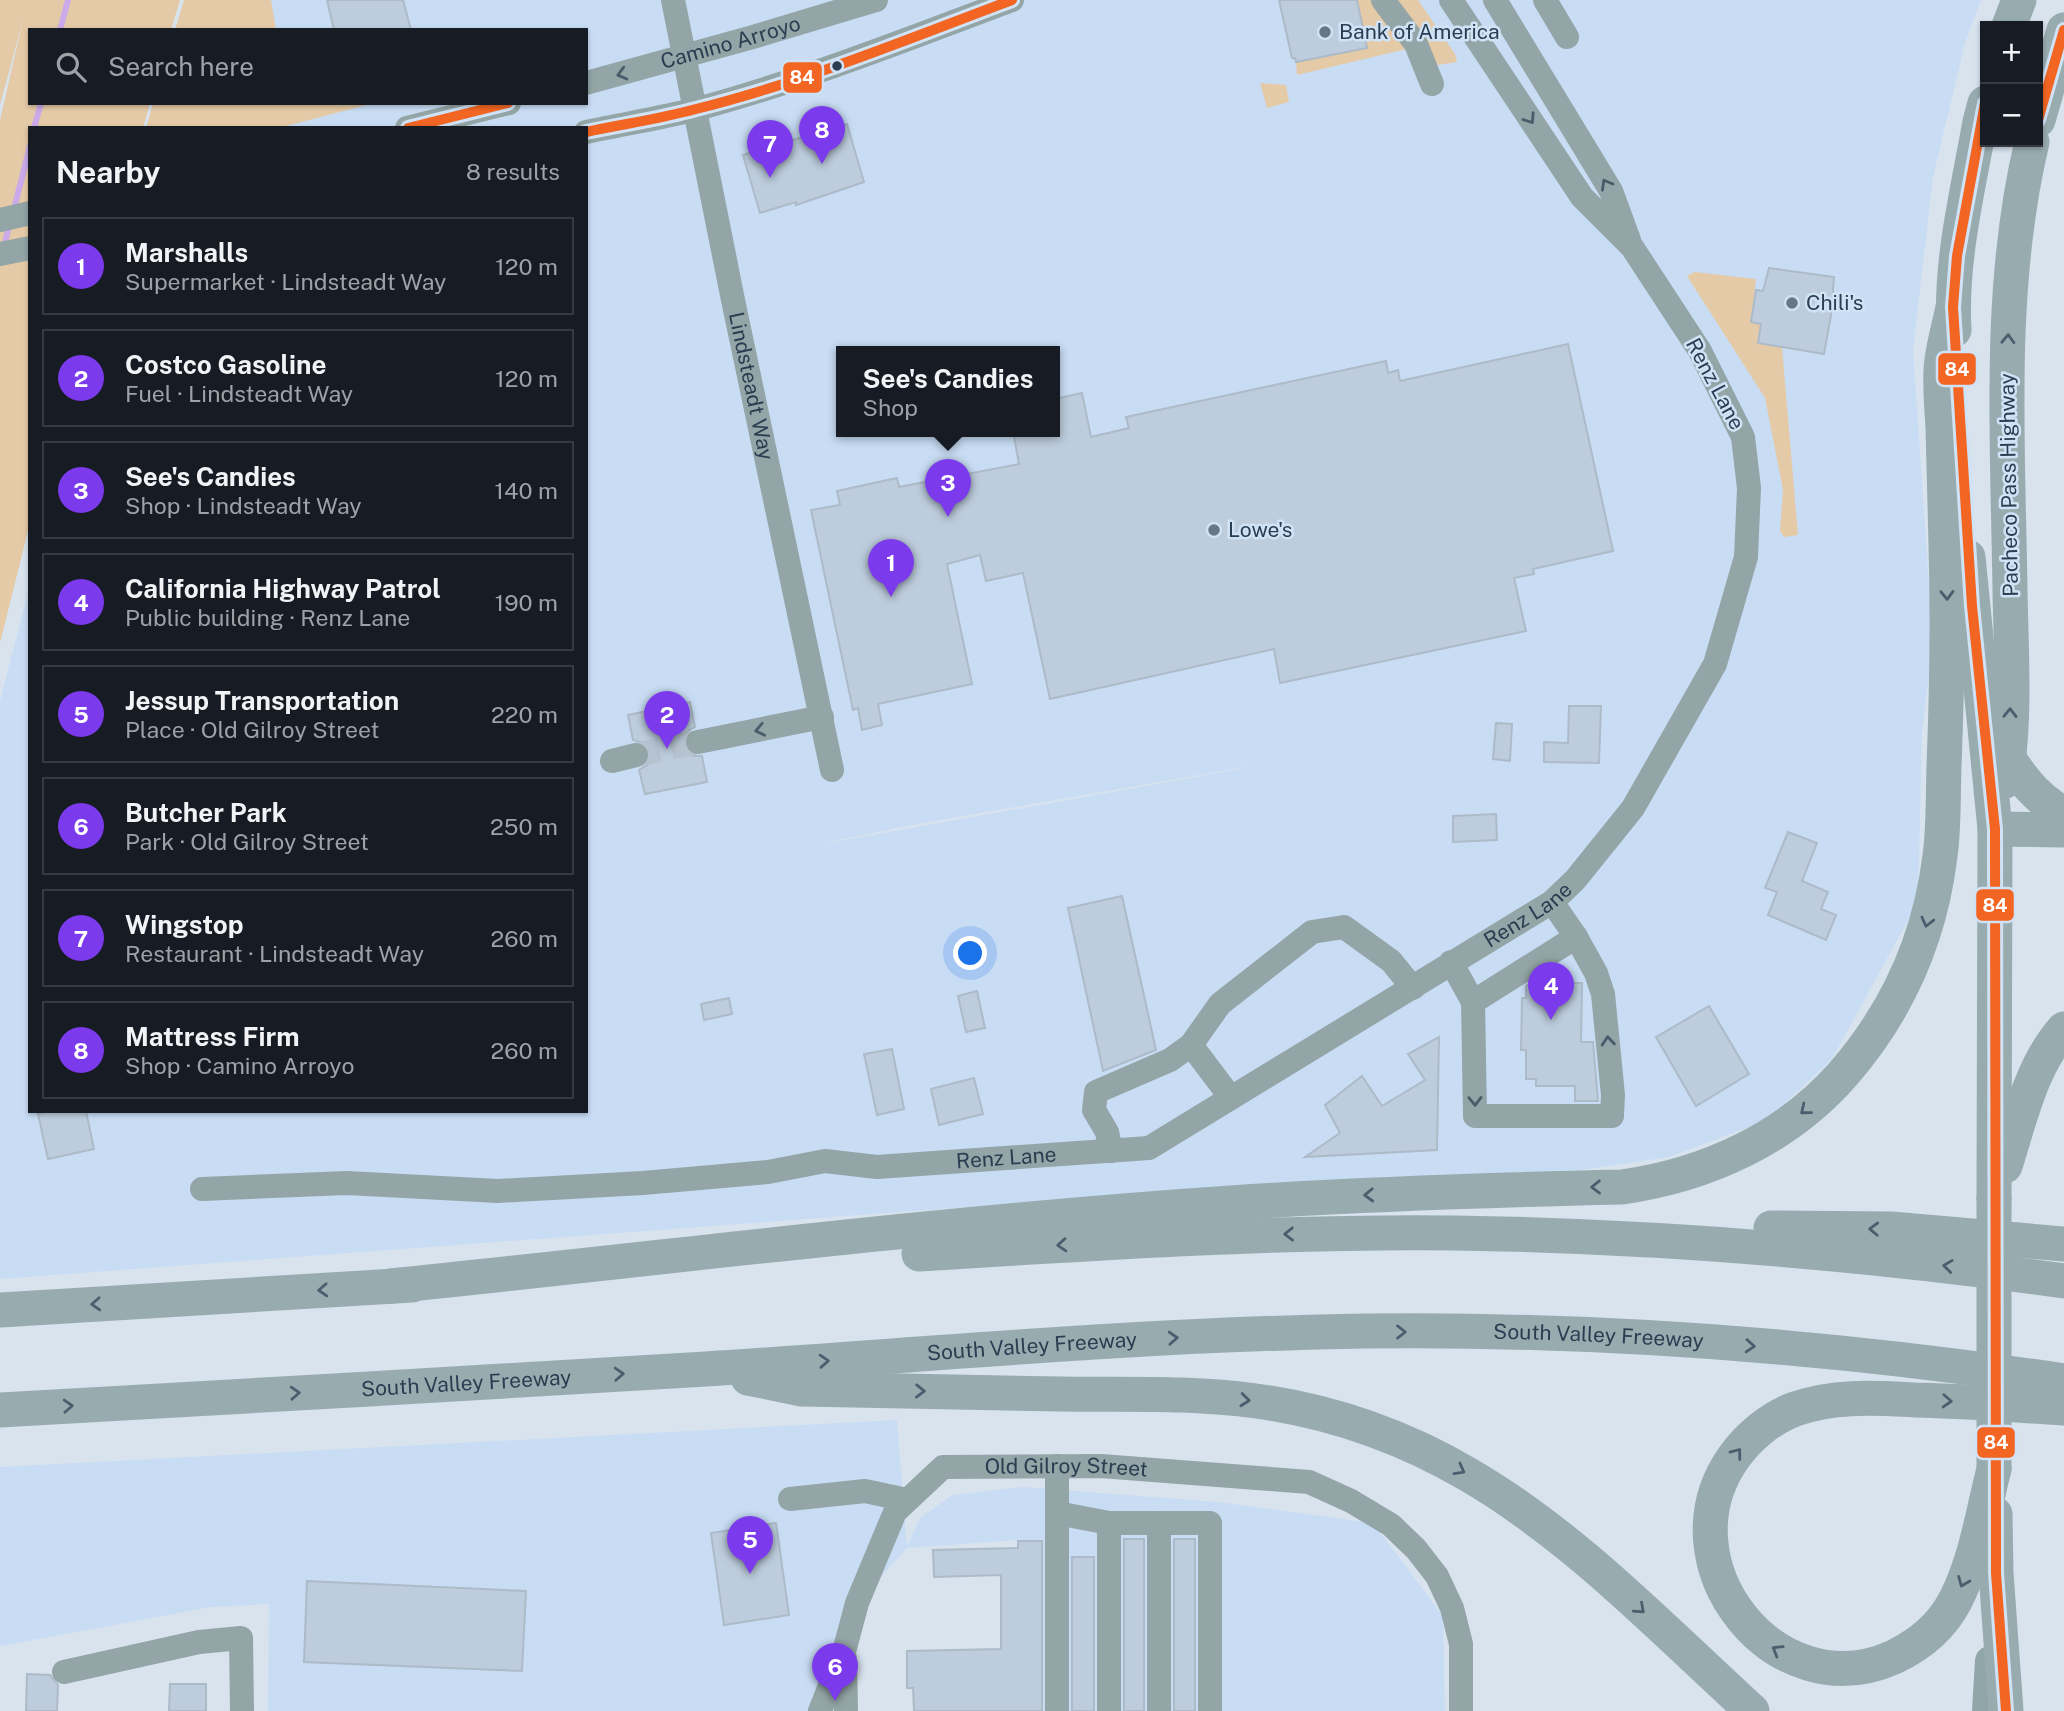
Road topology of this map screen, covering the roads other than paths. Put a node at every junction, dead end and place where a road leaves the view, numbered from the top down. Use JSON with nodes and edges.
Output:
{"nodes":[{"id":1,"x":673,"y":0,"type":"edge"},
{"id":2,"x":876,"y":0,"type":"edge"},
{"id":3,"x":1012,"y":0,"type":"edge"},
{"id":4,"x":1383,"y":0,"type":"edge"},
{"id":5,"x":1451,"y":0,"type":"edge"},
{"id":6,"x":1495,"y":0,"type":"edge"},
{"id":7,"x":1545,"y":0,"type":"edge"},
{"id":8,"x":2003,"y":0,"type":"edge"},
{"id":9,"x":2019,"y":0,"type":"edge"},
{"id":10,"x":2002,"y":21,"type":"edge"},
{"id":11,"x":2011,"y":21,"type":"edge"},
{"id":12,"x":1467,"y":23,"type":"junction"},
{"id":13,"x":2064,"y":30,"type":"edge"},
{"id":14,"x":1567,"y":37,"type":"dead end"},
{"id":15,"x":685,"y":57,"type":"junction"},
{"id":16,"x":588,"y":82,"type":"edge"},
{"id":17,"x":1432,"y":84,"type":"dead end"},
{"id":18,"x":1555,"y":99,"type":"junction"},
{"id":19,"x":2043,"y":103,"type":"edge"},
{"id":20,"x":502,"y":105,"type":"edge"},
{"id":21,"x":695,"y":109,"type":"junction"},
{"id":22,"x":429,"y":125,"type":"edge"},
{"id":23,"x":1980,"y":130,"type":"edge"},
{"id":24,"x":588,"y":132,"type":"edge"},
{"id":25,"x":2031,"y":147,"type":"edge"},
{"id":26,"x":28,"y":214,"type":"edge"},
{"id":27,"x":0,"y":220,"type":"edge"},
{"id":28,"x":1632,"y":247,"type":"junction"},
{"id":29,"x":28,"y":248,"type":"edge"},
{"id":30,"x":0,"y":254,"type":"edge"},
{"id":31,"x":1952,"y":307,"type":"junction"},
{"id":32,"x":822,"y":717,"type":"junction"},
{"id":33,"x":698,"y":742,"type":"tunnel mouth"},
{"id":34,"x":636,"y":755,"type":"tunnel mouth"},
{"id":35,"x":2009,"y":759,"type":"junction"},
{"id":36,"x":612,"y":761,"type":"dead end"},
{"id":37,"x":832,"y":770,"type":"dead end"},
{"id":38,"x":2064,"y":814,"type":"edge"},
{"id":39,"x":1995,"y":829,"type":"junction"},
{"id":40,"x":2064,"y":830,"type":"edge"},
{"id":41,"x":1552,"y":902,"type":"junction"},
{"id":42,"x":1576,"y":937,"type":"junction"},
{"id":43,"x":1451,"y":962,"type":"junction"},
{"id":44,"x":1413,"y":988,"type":"junction"},
{"id":45,"x":1473,"y":1002,"type":"junction"},
{"id":46,"x":2064,"y":1029,"type":"edge"},
{"id":47,"x":1191,"y":1045,"type":"junction"},
{"id":48,"x":1231,"y":1098,"type":"junction"},
{"id":49,"x":1111,"y":1151,"type":"junction"},
{"id":50,"x":202,"y":1189,"type":"dead end"},
{"id":51,"x":1994,"y":1199,"type":"junction"},
{"id":52,"x":1456,"y":1233,"type":"junction"},
{"id":53,"x":2064,"y":1244,"type":"edge"},
{"id":54,"x":2064,"y":1281,"type":"edge"},
{"id":55,"x":391,"y":1286,"type":"junction"},
{"id":56,"x":0,"y":1310,"type":"edge"},
{"id":57,"x":707,"y":1369,"type":"junction"},
{"id":58,"x":2064,"y":1381,"type":"edge"},
{"id":59,"x":2064,"y":1408,"type":"edge"},
{"id":60,"x":0,"y":1410,"type":"edge"},
{"id":61,"x":1057,"y":1466,"type":"junction"},
{"id":62,"x":1994,"y":1469,"type":"junction"},
{"id":63,"x":790,"y":1499,"type":"dead end"},
{"id":64,"x":907,"y":1500,"type":"junction"},
{"id":65,"x":1057,"y":1513,"type":"junction"},
{"id":66,"x":1108,"y":1523,"type":"junction"},
{"id":67,"x":1159,"y":1523,"type":"junction"},
{"id":68,"x":1996,"y":1573,"type":"junction"},
{"id":69,"x":845,"y":1648,"type":"junction"},
{"id":70,"x":64,"y":1672,"type":"dead end"},
{"id":71,"x":242,"y":1711,"type":"edge"},
{"id":72,"x":820,"y":1711,"type":"edge"},
{"id":73,"x":846,"y":1711,"type":"edge"},
{"id":74,"x":1057,"y":1711,"type":"edge"},
{"id":75,"x":1109,"y":1711,"type":"edge"},
{"id":76,"x":1159,"y":1711,"type":"edge"},
{"id":77,"x":1210,"y":1711,"type":"edge"},
{"id":78,"x":1461,"y":1711,"type":"edge"},
{"id":79,"x":1752,"y":1711,"type":"edge"},
{"id":80,"x":1987,"y":1711,"type":"edge"},
{"id":81,"x":2006,"y":1711,"type":"edge"}],
"edges":[{"from":1,"to":15,"type":"street","name":"Lindsteadt Way"},
{"from":2,"to":15,"type":"street","name":"Camino Arroyo"},
{"from":3,"to":21,"type":"street"},
{"from":4,"to":17,"type":"street"},
{"from":5,"to":12,"type":"street","name":"Renz Lane"},
{"from":6,"to":18,"type":"street","name":"Renz Lane"},
{"from":7,"to":14,"type":"street"},
{"from":8,"to":10,"type":"highway"},
{"from":9,"to":11,"type":"highway"},
{"from":12,"to":18,"type":"street"},
{"from":12,"to":28,"type":"street","name":"Renz Lane","one_way":true},
{"from":13,"to":19,"type":"highway"},
{"from":15,"to":16,"type":"street","name":"Camino Arroyo","one_way":true},
{"from":15,"to":21,"type":"street","name":"Lindsteadt Way"},
{"from":28,"to":18,"type":"street","name":"Renz Lane","one_way":true},
{"from":20,"to":22,"type":"street"},
{"from":21,"to":24,"type":"street"},
{"from":21,"to":32,"type":"street","name":"Lindsteadt Way"},
{"from":23,"to":31,"type":"highway","name":"Pacheco Pass Highway"},
{"from":35,"to":25,"type":"highway","name":"Pacheco Pass Highway","one_way":true},
{"from":26,"to":27,"type":"street"},
{"from":28,"to":41,"type":"street","name":"Renz Lane"},
{"from":29,"to":30,"type":"street"},
{"from":31,"to":39,"type":"highway","name":"Pacheco Pass Highway"},
{"from":31,"to":55,"type":"highway","one_way":true},
{"from":32,"to":33,"type":"street","one_way":true},
{"from":32,"to":37,"type":"street","name":"Lindsteadt Way"},
{"from":34,"to":36,"type":"street"},
{"from":35,"to":38,"type":"highway"},
{"from":35,"to":39,"type":"highway","name":"Pacheco Pass Highway"},
{"from":39,"to":40,"type":"highway"},
{"from":39,"to":51,"type":"highway","name":"Pacheco Pass Highway"},
{"from":41,"to":42,"type":"street"},
{"from":41,"to":43,"type":"street","name":"Renz Lane"},
{"from":42,"to":45,"type":"street"},
{"from":45,"to":42,"type":"street","one_way":true},
{"from":43,"to":44,"type":"street","name":"Renz Lane"},
{"from":43,"to":45,"type":"street"},
{"from":44,"to":47,"type":"street"},
{"from":44,"to":48,"type":"street","name":"Renz Lane"},
{"from":46,"to":51,"type":"highway"},
{"from":47,"to":48,"type":"street"},
{"from":47,"to":49,"type":"street"},
{"from":48,"to":49,"type":"street","name":"Renz Lane"},
{"from":49,"to":50,"type":"street","name":"Renz Lane"},
{"from":51,"to":62,"type":"highway","name":"Pacheco Pass Highway","bridge":true},
{"from":53,"to":52,"type":"highway","one_way":true},
{"from":54,"to":52,"type":"highway","one_way":true},
{"from":52,"to":55,"type":"highway","one_way":true},
{"from":55,"to":56,"type":"highway","one_way":true},
{"from":57,"to":58,"type":"highway","name":"South Valley Freeway","one_way":true},
{"from":60,"to":57,"type":"highway","name":"South Valley Freeway","one_way":true},
{"from":57,"to":79,"type":"highway","one_way":true},
{"from":62,"to":59,"type":"highway","one_way":true},
{"from":61,"to":64,"type":"street","name":"Old Gilroy Street"},
{"from":61,"to":65,"type":"street"},
{"from":61,"to":78,"type":"street","name":"Old Gilroy Street"},
{"from":62,"to":68,"type":"highway","name":"Pacheco Pass Highway"},
{"from":63,"to":64,"type":"street"},
{"from":64,"to":69,"type":"street","name":"Old Gilroy Street"},
{"from":65,"to":66,"type":"street"},
{"from":65,"to":74,"type":"street"},
{"from":66,"to":67,"type":"street"},
{"from":66,"to":75,"type":"street"},
{"from":67,"to":76,"type":"street"},
{"from":67,"to":77,"type":"street"},
{"from":68,"to":80,"type":"main road"},
{"from":68,"to":81,"type":"highway","name":"Pacheco Pass Highway"},
{"from":69,"to":72,"type":"street","name":"Old Gilroy Street"},
{"from":69,"to":73,"type":"street"},
{"from":70,"to":71,"type":"street"}]}
